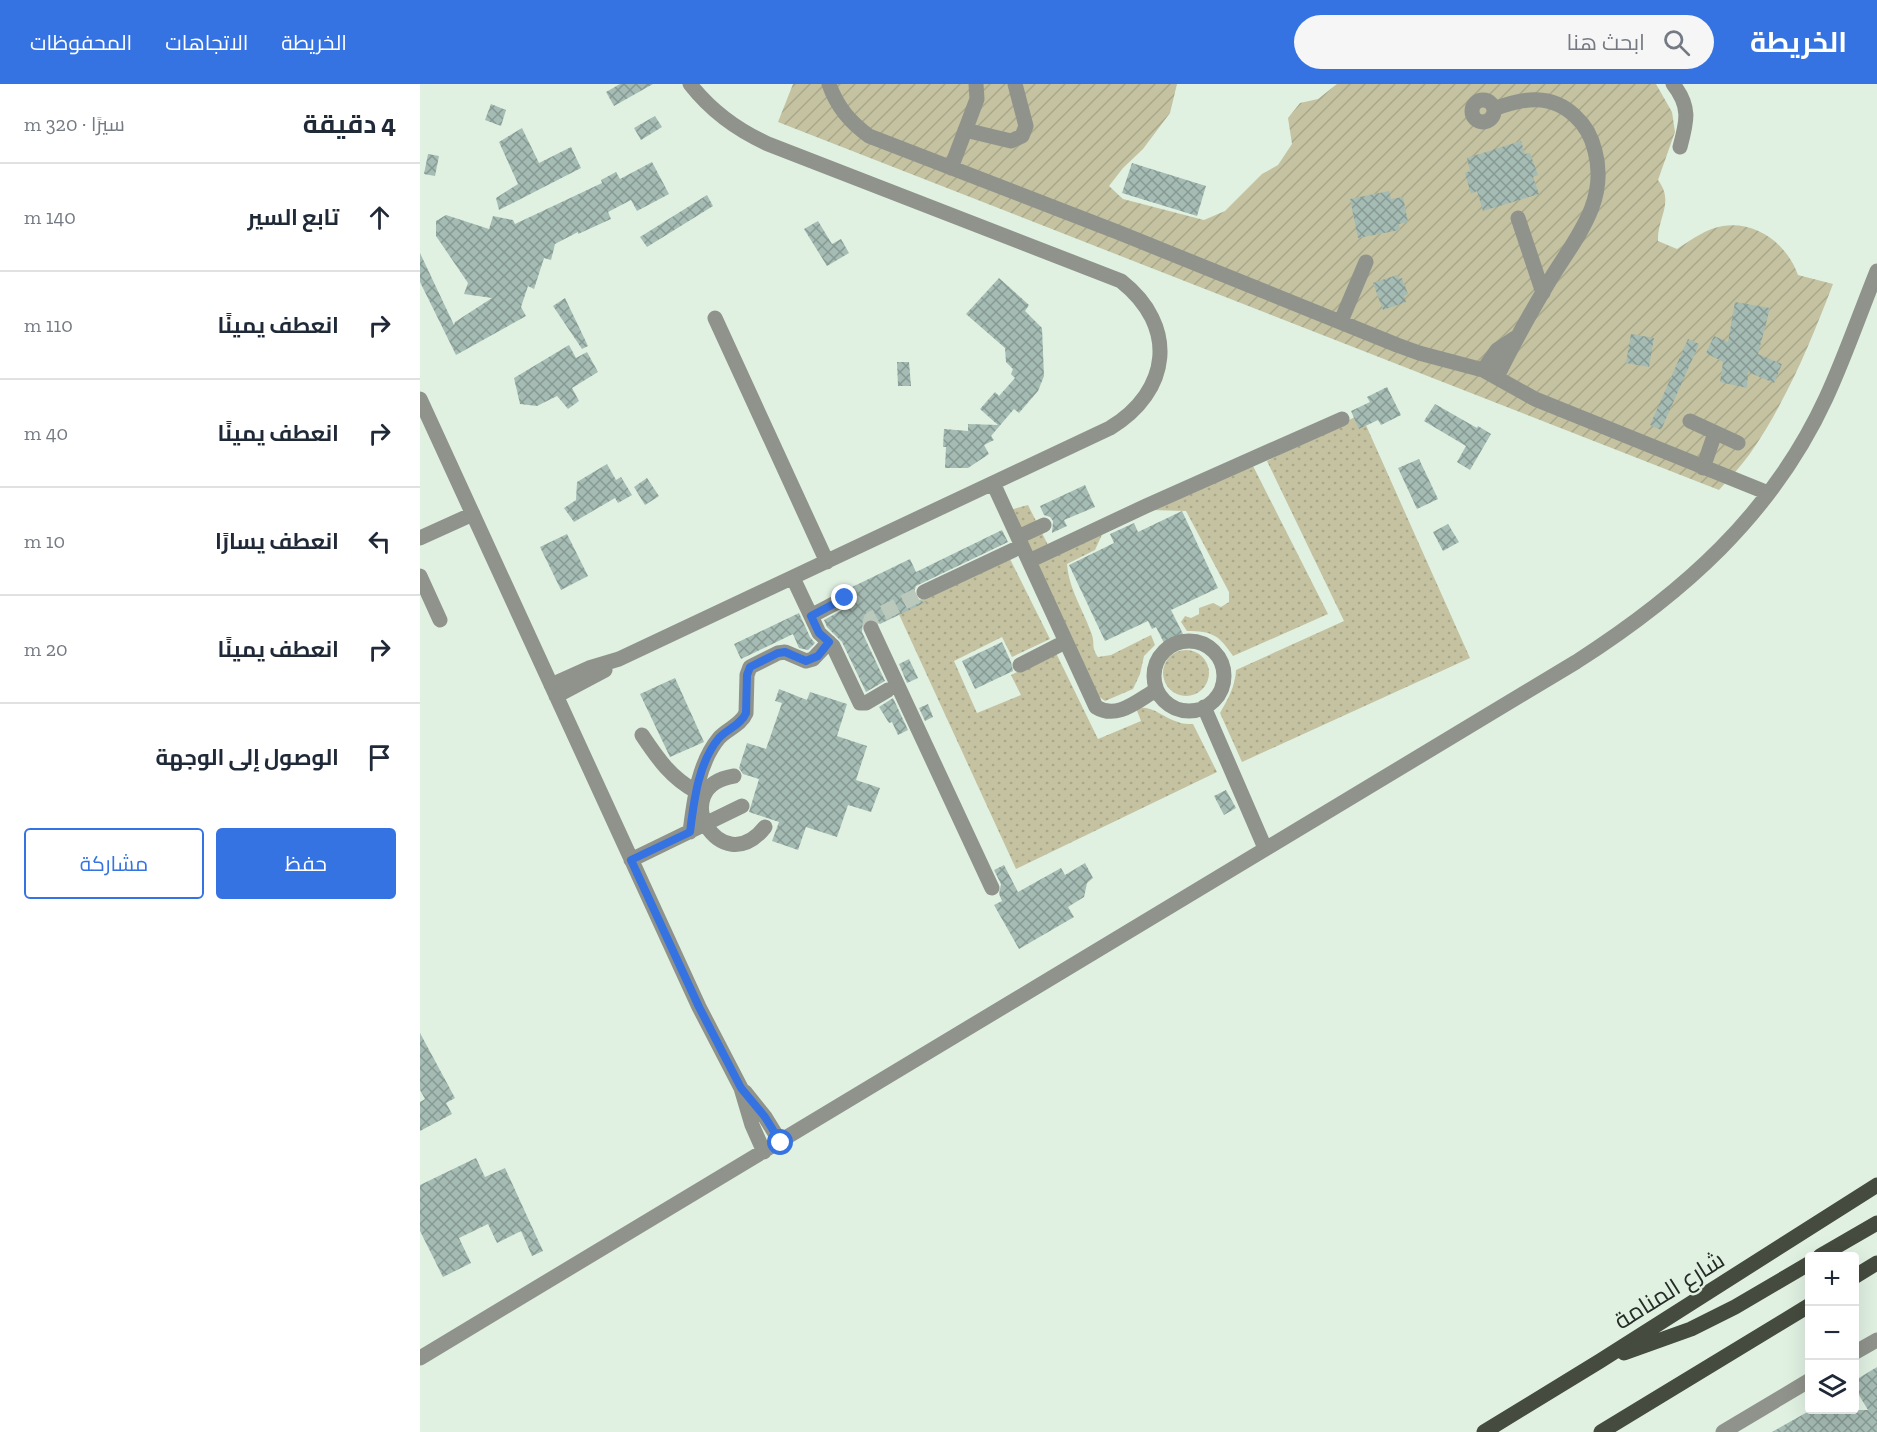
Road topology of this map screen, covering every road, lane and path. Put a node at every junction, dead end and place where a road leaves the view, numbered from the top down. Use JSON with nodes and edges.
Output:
{"nodes":[{"id":1,"x":690,"y":84,"type":"edge"},
{"id":2,"x":829,"y":84,"type":"edge"},
{"id":3,"x":976,"y":84,"type":"edge"},
{"id":4,"x":1015,"y":84,"type":"edge"},
{"id":5,"x":1673,"y":84,"type":"edge"},
{"id":6,"x":1494,"y":109,"type":"dead end"},
{"id":7,"x":965,"y":130,"type":"junction"},
{"id":8,"x":1680,"y":147,"type":"dead end"},
{"id":9,"x":951,"y":168,"type":"junction"},
{"id":10,"x":1518,"y":218,"type":"dead end"},
{"id":11,"x":1366,"y":262,"type":"dead end"},
{"id":12,"x":1877,"y":271,"type":"edge"},
{"id":13,"x":1543,"y":293,"type":"junction"},
{"id":14,"x":715,"y":318,"type":"dead end"},
{"id":15,"x":1341,"y":321,"type":"junction"},
{"id":16,"x":1490,"y":374,"type":"junction"},
{"id":17,"x":420,"y":399,"type":"edge"},
{"id":18,"x":1342,"y":419,"type":"dead end"},
{"id":19,"x":1690,"y":421,"type":"dead end"},
{"id":20,"x":1715,"y":433,"type":"junction"},
{"id":21,"x":1738,"y":443,"type":"dead end"},
{"id":22,"x":1703,"y":468,"type":"junction"},
{"id":23,"x":993,"y":483,"type":"junction"},
{"id":24,"x":1768,"y":493,"type":"junction"},
{"id":25,"x":473,"y":514,"type":"junction"},
{"id":26,"x":1044,"y":525,"type":"dead end"},
{"id":27,"x":420,"y":538,"type":"edge"},
{"id":28,"x":1020,"y":542,"type":"junction"},
{"id":29,"x":1029,"y":561,"type":"junction"},
{"id":30,"x":827,"y":562,"type":"junction"},
{"id":31,"x":420,"y":576,"type":"edge"},
{"id":32,"x":793,"y":578,"type":"junction"},
{"id":33,"x":924,"y":592,"type":"tunnel mouth"},
{"id":34,"x":845,"y":598,"type":"dead end"},
{"id":35,"x":811,"y":616,"type":"junction"},
{"id":36,"x":440,"y":620,"type":"dead end"},
{"id":37,"x":871,"y":628,"type":"dead end"},
{"id":38,"x":829,"y":642,"type":"junction"},
{"id":39,"x":1065,"y":642,"type":"junction"},
{"id":40,"x":1020,"y":665,"type":"dead end"},
{"id":41,"x":554,"y":690,"type":"junction"},
{"id":42,"x":888,"y":690,"type":"dead end"},
{"id":43,"x":1156,"y":690,"type":"junction"},
{"id":44,"x":1204,"y":707,"type":"junction"},
{"id":45,"x":642,"y":735,"type":"dead end"},
{"id":46,"x":734,"y":776,"type":"dead end"},
{"id":47,"x":697,"y":792,"type":"junction"},
{"id":48,"x":742,"y":806,"type":"dead end"},
{"id":49,"x":705,"y":825,"type":"junction"},
{"id":50,"x":765,"y":826,"type":"dead end"},
{"id":51,"x":690,"y":832,"type":"junction"},
{"id":52,"x":1265,"y":848,"type":"junction"},
{"id":53,"x":631,"y":860,"type":"junction"},
{"id":54,"x":992,"y":888,"type":"dead end"},
{"id":55,"x":741,"y":1088,"type":"junction"},
{"id":56,"x":781,"y":1143,"type":"junction"},
{"id":57,"x":764,"y":1152,"type":"junction"},
{"id":58,"x":1877,"y":1185,"type":"edge"},
{"id":59,"x":1877,"y":1223,"type":"edge"},
{"id":60,"x":1828,"y":1252,"type":"edge"},
{"id":61,"x":1877,"y":1263,"type":"edge"},
{"id":62,"x":1805,"y":1265,"type":"edge"},
{"id":63,"x":1859,"y":1274,"type":"edge"},
{"id":64,"x":1807,"y":1306,"type":"edge"},
{"id":65,"x":1877,"y":1340,"type":"edge"},
{"id":66,"x":1859,"y":1350,"type":"edge"},
{"id":67,"x":420,"y":1358,"type":"edge"},
{"id":68,"x":1600,"y":1361,"type":"junction"},
{"id":69,"x":1805,"y":1383,"type":"edge"},
{"id":70,"x":1740,"y":1426,"type":"edge"},
{"id":71,"x":1604,"y":1431,"type":"edge"},
{"id":72,"x":1484,"y":1432,"type":"edge"},
{"id":73,"x":1723,"y":1432,"type":"edge"}],
"edges":[{"from":1,"to":23,"type":"street"},
{"from":2,"to":9,"type":"street"},
{"from":3,"to":7,"type":"street"},
{"from":4,"to":7,"type":"street"},
{"from":5,"to":8,"type":"street"},
{"from":6,"to":13,"type":"street"},
{"from":7,"to":9,"type":"street"},
{"from":9,"to":15,"type":"street"},
{"from":10,"to":13,"type":"street"},
{"from":11,"to":15,"type":"street"},
{"from":12,"to":24,"type":"street"},
{"from":13,"to":16,"type":"street"},
{"from":14,"to":30,"type":"street"},
{"from":15,"to":16,"type":"street"},
{"from":16,"to":22,"type":"street"},
{"from":17,"to":25,"type":"street"},
{"from":18,"to":29,"type":"street"},
{"from":19,"to":20,"type":"street"},
{"from":20,"to":21,"type":"street"},
{"from":20,"to":22,"type":"street"},
{"from":22,"to":24,"type":"street"},
{"from":23,"to":28,"type":"street"},
{"from":23,"to":30,"type":"street"},
{"from":24,"to":52,"type":"street"},
{"from":25,"to":27,"type":"street"},
{"from":25,"to":41,"type":"street"},
{"from":26,"to":28,"type":"street"},
{"from":28,"to":29,"type":"street"},
{"from":28,"to":33,"type":"street"},
{"from":29,"to":39,"type":"street"},
{"from":30,"to":32,"type":"street"},
{"from":31,"to":36,"type":"street"},
{"from":32,"to":35,"type":"street"},
{"from":32,"to":41,"type":"street"},
{"from":34,"to":35,"type":"street"},
{"from":35,"to":38,"type":"street"},
{"from":37,"to":54,"type":"street"},
{"from":38,"to":42,"type":"street"},
{"from":38,"to":47,"type":"street"},
{"from":39,"to":40,"type":"street"},
{"from":39,"to":43,"type":"street"},
{"from":41,"to":53,"type":"street"},
{"from":43,"to":44,"type":"street"},
{"from":43,"to":44,"type":"street"},
{"from":44,"to":52,"type":"street"},
{"from":45,"to":47,"type":"street"},
{"from":46,"to":49,"type":"street"},
{"from":47,"to":51,"type":"street"},
{"from":48,"to":49,"type":"street"},
{"from":49,"to":50,"type":"street"},
{"from":49,"to":51,"type":"street"},
{"from":51,"to":53,"type":"street"},
{"from":52,"to":56,"type":"street"},
{"from":53,"to":55,"type":"street"},
{"from":55,"to":56,"type":"street"},
{"from":55,"to":57,"type":"street"},
{"from":56,"to":57,"type":"street"},
{"from":57,"to":67,"type":"street"},
{"from":58,"to":68,"type":"main road","name":"شارع المنامة"},
{"from":59,"to":60,"type":"main road"},
{"from":61,"to":63,"type":"main road"},
{"from":62,"to":68,"type":"main road"},
{"from":64,"to":71,"type":"main road"},
{"from":65,"to":66,"type":"street"},
{"from":68,"to":72,"type":"main road","name":"شارع المنامة"},
{"from":69,"to":70,"type":"street"},
{"from":70,"to":73,"type":"street"}]}
